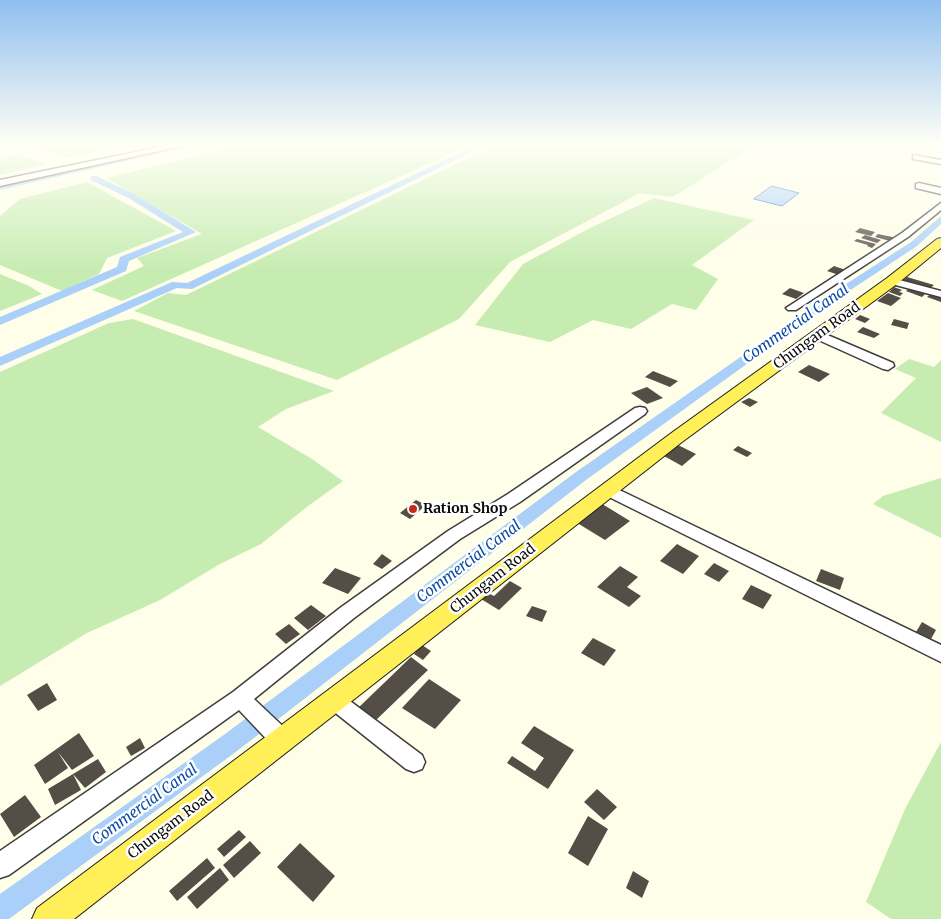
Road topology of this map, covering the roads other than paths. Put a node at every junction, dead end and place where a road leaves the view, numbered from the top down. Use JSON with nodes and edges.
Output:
{"nodes":[{"id":1,"x":919,"y":186,"type":"dead end"},
{"id":2,"x":941,"y":191,"type":"edge"},
{"id":3,"x":941,"y":206,"type":"edge"},
{"id":4,"x":941,"y":242,"type":"edge"},
{"id":5,"x":892,"y":281,"type":"junction"},
{"id":6,"x":941,"y":294,"type":"edge"},
{"id":7,"x":792,"y":308,"type":"dead end"},
{"id":8,"x":818,"y":335,"type":"junction"},
{"id":9,"x":888,"y":366,"type":"dead end"},
{"id":10,"x":640,"y":411,"type":"dead end"},
{"id":11,"x":609,"y":490,"type":"junction"},
{"id":12,"x":941,"y":654,"type":"edge"},
{"id":13,"x":242,"y":700,"type":"junction"},
{"id":14,"x":335,"y":701,"type":"junction"},
{"id":15,"x":277,"y":735,"type":"junction"},
{"id":16,"x":414,"y":762,"type":"dead end"},
{"id":17,"x":0,"y":866,"type":"edge"},
{"id":18,"x":48,"y":919,"type":"edge"}],
"edges":[{"from":1,"to":2,"type":"street"},
{"from":3,"to":7,"type":"street"},
{"from":4,"to":5,"type":"main road","name":"Chungam Road"},
{"from":5,"to":6,"type":"street"},
{"from":5,"to":8,"type":"main road","name":"Chungam Road"},
{"from":8,"to":9,"type":"street"},
{"from":8,"to":11,"type":"main road","name":"Chungam Road"},
{"from":10,"to":13,"type":"street"},
{"from":11,"to":12,"type":"street"},
{"from":11,"to":14,"type":"main road","name":"Chungam Road"},
{"from":13,"to":15,"type":"street"},
{"from":13,"to":17,"type":"street"},
{"from":14,"to":15,"type":"main road","name":"Chungam Road"},
{"from":14,"to":16,"type":"street"},
{"from":15,"to":18,"type":"main road","name":"Chungam Road"}]}
